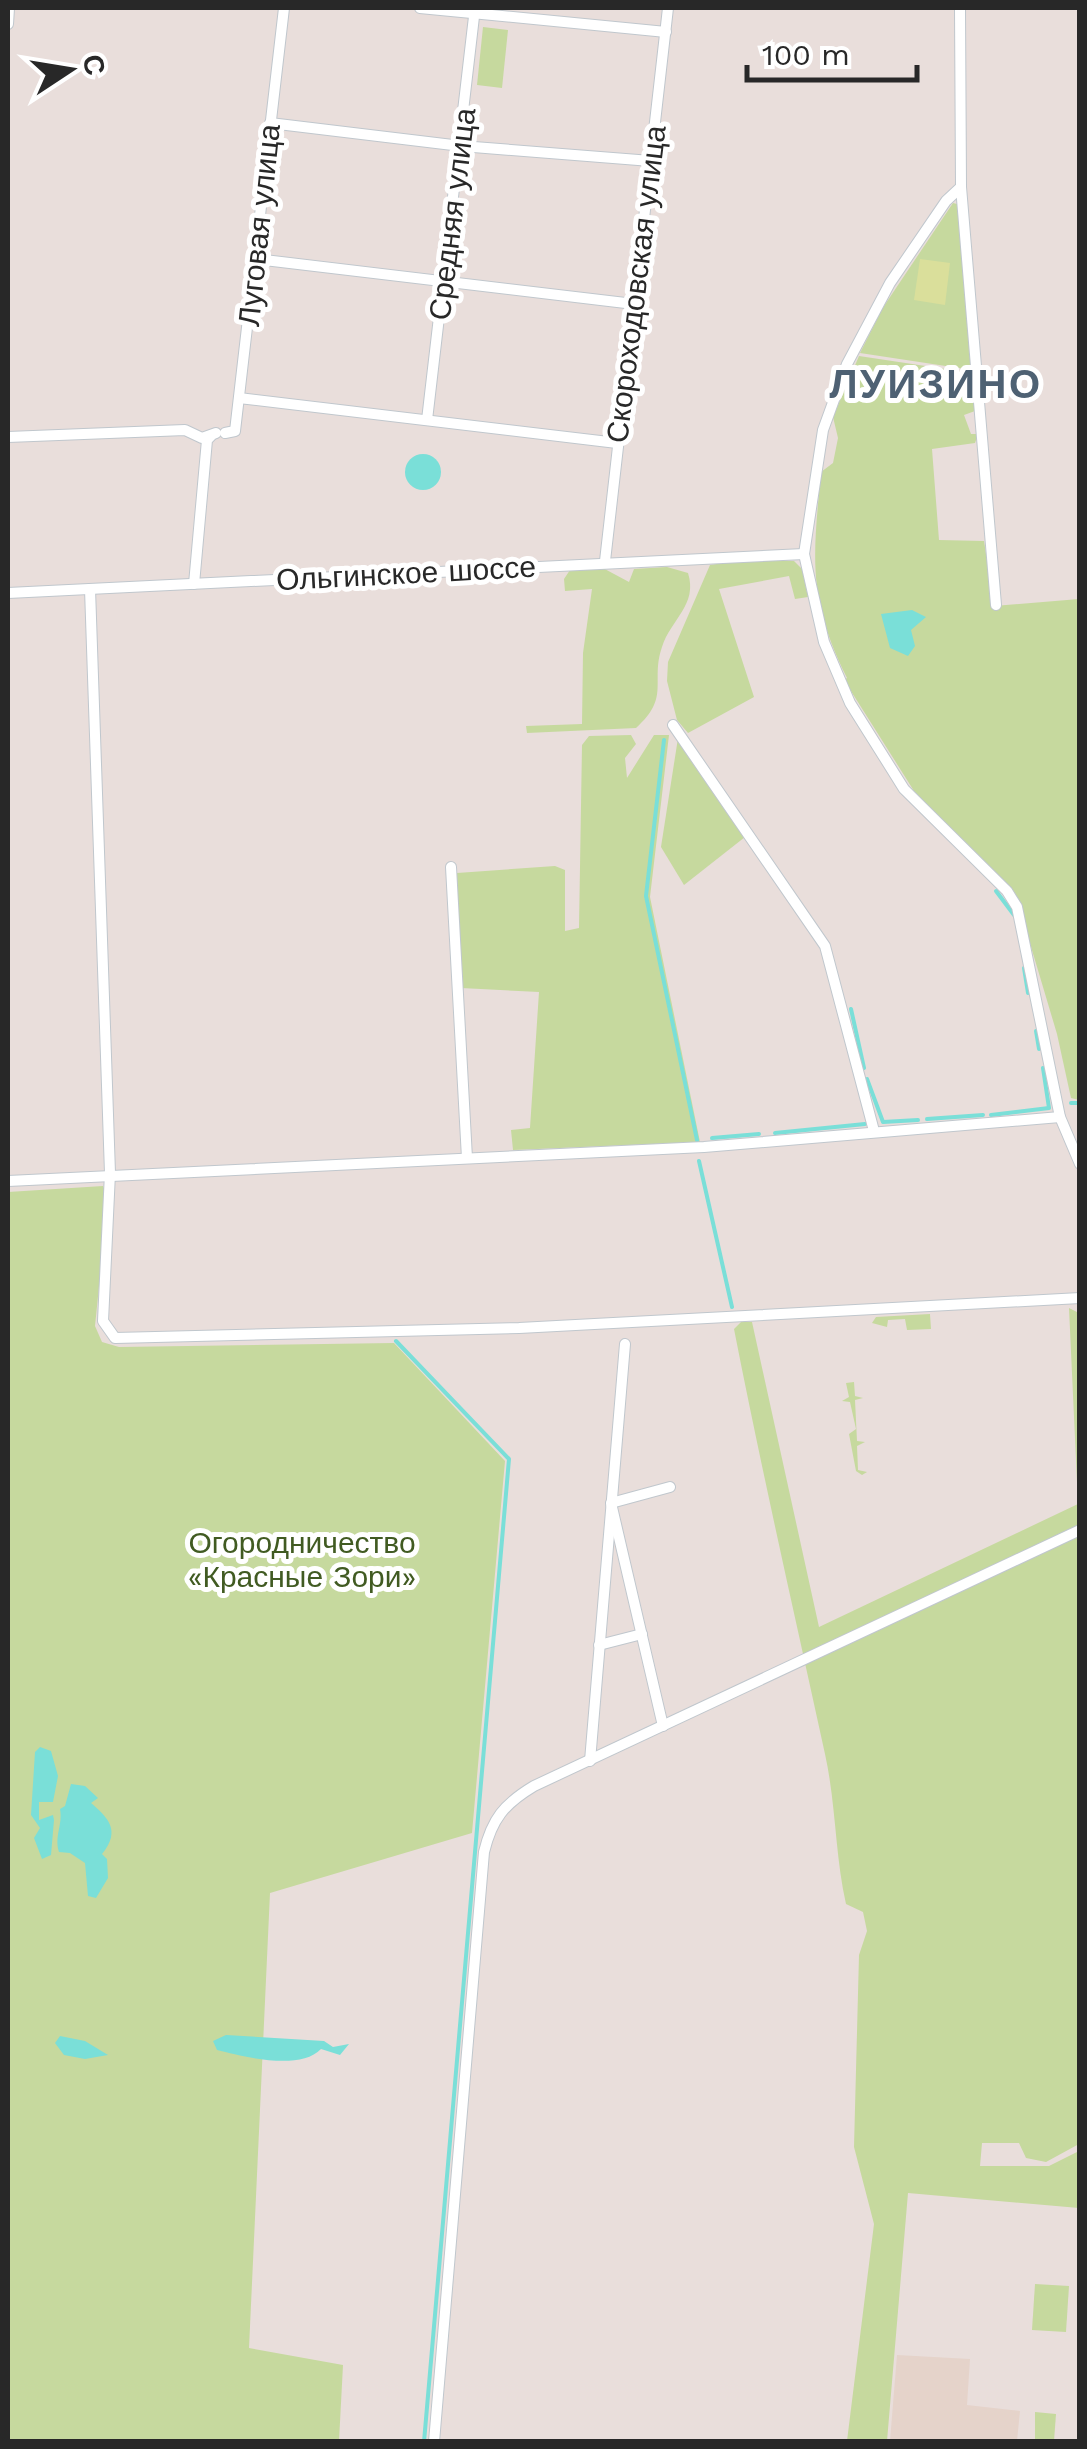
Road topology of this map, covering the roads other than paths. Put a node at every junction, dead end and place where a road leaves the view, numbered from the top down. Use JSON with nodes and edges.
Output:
{"nodes":[{"id":1,"x":10,"y":8,"type":"edge"},
{"id":2,"x":284,"y":8,"type":"edge"},
{"id":3,"x":420,"y":8,"type":"edge"},
{"id":4,"x":668,"y":8,"type":"edge"},
{"id":5,"x":960,"y":8,"type":"edge"},
{"id":6,"x":474,"y":11,"type":"edge"},
{"id":7,"x":8,"y":24,"type":"edge"},
{"id":8,"x":666,"y":32,"type":"junction"},
{"id":9,"x":270,"y":122,"type":"junction"},
{"id":10,"x":461,"y":146,"type":"junction"},
{"id":11,"x":651,"y":161,"type":"junction"},
{"id":12,"x":961,"y":187,"type":"junction"},
{"id":13,"x":256,"y":259,"type":"junction"},
{"id":14,"x":444,"y":282,"type":"junction"},
{"id":15,"x":634,"y":304,"type":"junction"},
{"id":16,"x":239,"y":398,"type":"junction"},
{"id":17,"x":427,"y":420,"type":"junction"},
{"id":18,"x":220,"y":432,"type":"junction"},
{"id":19,"x":8,"y":437,"type":"edge"},
{"id":20,"x":617,"y":442,"type":"junction"},
{"id":21,"x":804,"y":554,"type":"junction"},
{"id":22,"x":606,"y":561,"type":"junction"},
{"id":23,"x":194,"y":584,"type":"junction"},
{"id":24,"x":90,"y":588,"type":"junction"},
{"id":25,"x":8,"y":593,"type":"edge"},
{"id":26,"x":996,"y":606,"type":"dead end"},
{"id":27,"x":674,"y":725,"type":"dead end"},
{"id":28,"x":452,"y":866,"type":"dead end"},
{"id":29,"x":1060,"y":1117,"type":"junction"},
{"id":30,"x":874,"y":1131,"type":"junction"},
{"id":31,"x":467,"y":1158,"type":"junction"},
{"id":32,"x":1080,"y":1164,"type":"edge"},
{"id":33,"x":110,"y":1173,"type":"junction"},
{"id":34,"x":8,"y":1182,"type":"edge"},
{"id":35,"x":1080,"y":1298,"type":"edge"},
{"id":36,"x":624,"y":1344,"type":"dead end"},
{"id":37,"x":670,"y":1487,"type":"dead end"},
{"id":38,"x":611,"y":1504,"type":"junction"},
{"id":39,"x":1080,"y":1530,"type":"edge"},
{"id":40,"x":642,"y":1634,"type":"junction"},
{"id":41,"x":600,"y":1645,"type":"junction"},
{"id":42,"x":663,"y":1726,"type":"junction"},
{"id":43,"x":590,"y":1760,"type":"junction"},
{"id":44,"x":434,"y":2442,"type":"edge"}],
"edges":[{"from":1,"to":7,"type":"street"},
{"from":2,"to":9,"type":"street","name":"Луговая улица"},
{"from":3,"to":6,"type":"street"},
{"from":4,"to":8,"type":"street","name":"Скороходовская улица"},
{"from":5,"to":12,"type":"street"},
{"from":6,"to":8,"type":"street"},
{"from":6,"to":10,"type":"street","name":"Средняя улица"},
{"from":8,"to":11,"type":"street","name":"Скороходовская улица"},
{"from":9,"to":10,"type":"street"},
{"from":9,"to":13,"type":"street","name":"Луговая улица"},
{"from":10,"to":11,"type":"street"},
{"from":10,"to":14,"type":"street","name":"Средняя улица"},
{"from":11,"to":15,"type":"street","name":"Скороходовская улица"},
{"from":12,"to":21,"type":"street"},
{"from":12,"to":26,"type":"street"},
{"from":13,"to":14,"type":"street"},
{"from":13,"to":16,"type":"street","name":"Луговая улица"},
{"from":14,"to":15,"type":"street"},
{"from":14,"to":17,"type":"street","name":"Средняя улица"},
{"from":15,"to":20,"type":"street","name":"Скороходовская улица"},
{"from":16,"to":17,"type":"street"},
{"from":16,"to":18,"type":"street","name":"Луговая улица"},
{"from":17,"to":20,"type":"street"},
{"from":18,"to":19,"type":"street"},
{"from":18,"to":23,"type":"street","name":"Луговая улица"},
{"from":20,"to":22,"type":"street","name":"Скороходовская улица"},
{"from":21,"to":22,"type":"street","name":"Ольгинское шоссе"},
{"from":21,"to":29,"type":"street"},
{"from":22,"to":23,"type":"street","name":"Ольгинское шоссе"},
{"from":23,"to":24,"type":"street","name":"Ольгинское шоссе"},
{"from":24,"to":25,"type":"street","name":"Ольгинское шоссе"},
{"from":24,"to":33,"type":"street"},
{"from":27,"to":30,"type":"street"},
{"from":28,"to":31,"type":"street"},
{"from":29,"to":30,"type":"street"},
{"from":29,"to":32,"type":"street"},
{"from":30,"to":31,"type":"street"},
{"from":31,"to":33,"type":"street"},
{"from":33,"to":34,"type":"street"},
{"from":33,"to":35,"type":"street"},
{"from":36,"to":38,"type":"street"},
{"from":37,"to":38,"type":"street"},
{"from":38,"to":40,"type":"street"},
{"from":38,"to":41,"type":"street"},
{"from":39,"to":42,"type":"street"},
{"from":40,"to":41,"type":"street"},
{"from":40,"to":42,"type":"street"},
{"from":41,"to":43,"type":"street"},
{"from":42,"to":43,"type":"street"},
{"from":43,"to":44,"type":"street"}]}
